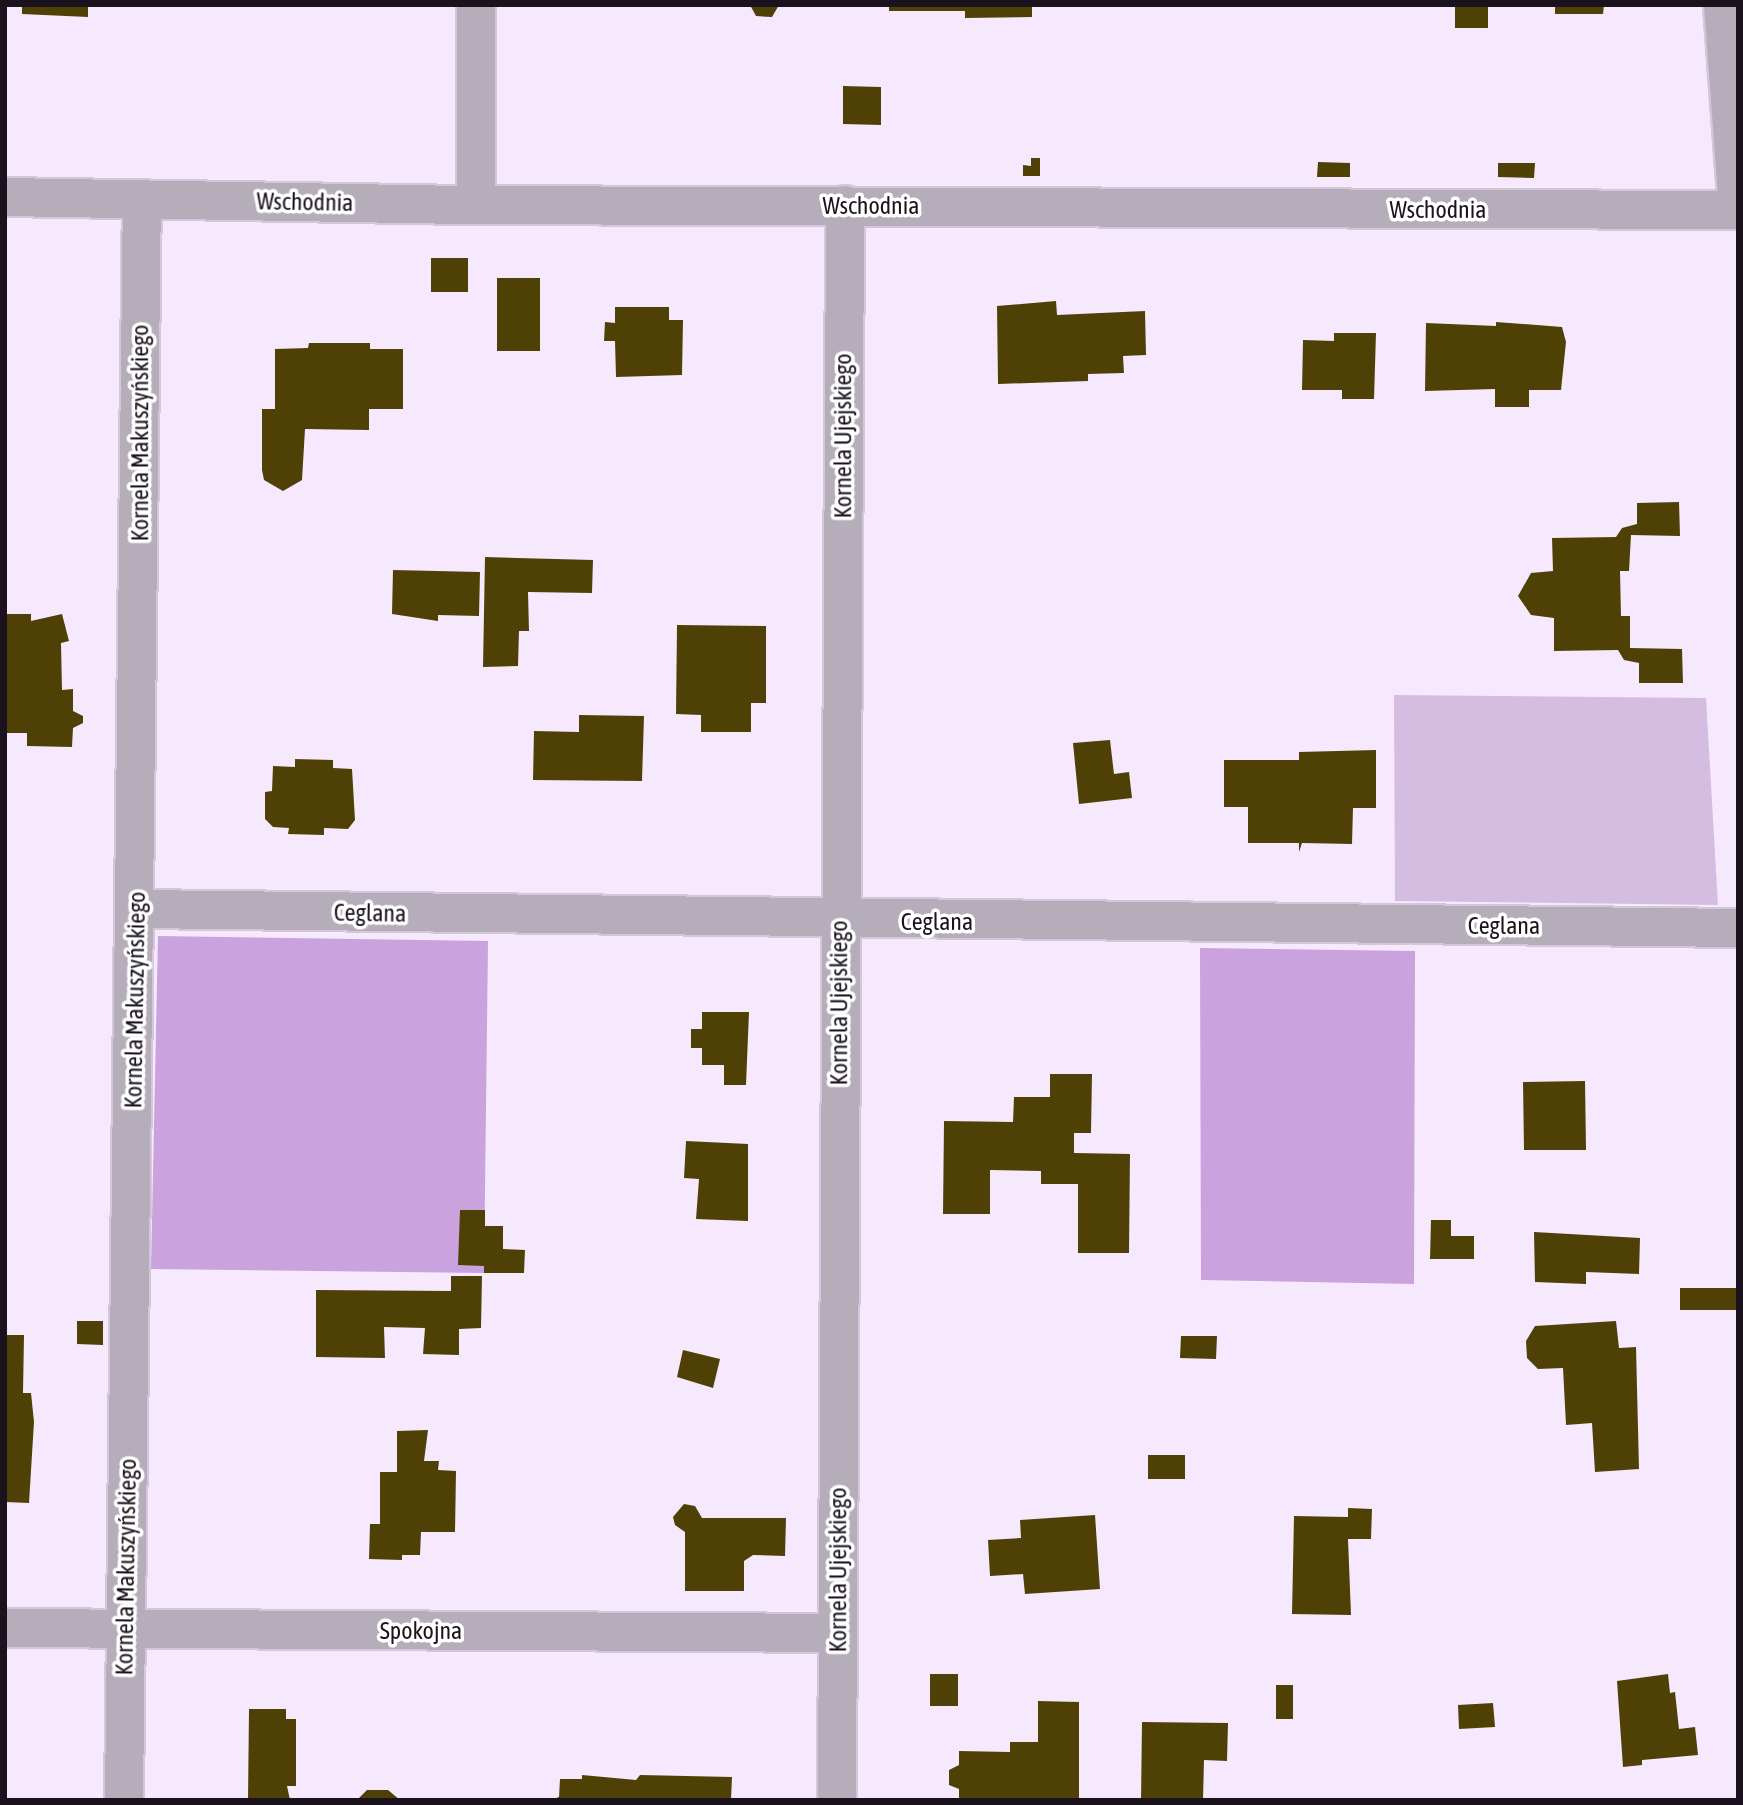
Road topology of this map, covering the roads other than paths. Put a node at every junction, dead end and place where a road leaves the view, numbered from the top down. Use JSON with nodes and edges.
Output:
{"nodes":[{"id":1,"x":476,"y":5,"type":"edge"},
{"id":2,"x":1723,"y":5,"type":"edge"},
{"id":3,"x":1736,"y":165,"type":"edge"},
{"id":4,"x":5,"y":197,"type":"edge"},
{"id":5,"x":142,"y":200,"type":"junction"},
{"id":6,"x":476,"y":205,"type":"junction"},
{"id":7,"x":845,"y":205,"type":"junction"},
{"id":8,"x":1738,"y":210,"type":"edge"},
{"id":9,"x":137,"y":909,"type":"junction"},
{"id":10,"x":839,"y":921,"type":"junction"},
{"id":11,"x":1738,"y":928,"type":"edge"},
{"id":12,"x":5,"y":1628,"type":"edge"},
{"id":13,"x":124,"y":1630,"type":"junction"},
{"id":14,"x":838,"y":1633,"type":"junction"},
{"id":15,"x":124,"y":1800,"type":"edge"},
{"id":16,"x":837,"y":1800,"type":"edge"}],
"edges":[{"from":1,"to":6,"type":"street"},
{"from":2,"to":3,"type":"street"},
{"from":3,"to":8,"type":"street"},
{"from":4,"to":5,"type":"street","name":"Wschodnia"},
{"from":5,"to":6,"type":"street","name":"Wschodnia"},
{"from":5,"to":9,"type":"street","name":"Kornela Makuszyńskiego"},
{"from":6,"to":7,"type":"street","name":"Wschodnia"},
{"from":7,"to":8,"type":"street","name":"Wschodnia"},
{"from":7,"to":10,"type":"street","name":"Kornela Ujejskiego"},
{"from":9,"to":10,"type":"street","name":"Ceglana"},
{"from":9,"to":13,"type":"street","name":"Kornela Makuszyńskiego"},
{"from":10,"to":11,"type":"street","name":"Ceglana"},
{"from":10,"to":14,"type":"street","name":"Kornela Ujejskiego"},
{"from":12,"to":13,"type":"street","name":"Spokojna"},
{"from":13,"to":14,"type":"street","name":"Spokojna"},
{"from":13,"to":15,"type":"street","name":"Kornela Makuszyńskiego"},
{"from":14,"to":16,"type":"street","name":"Kornela Ujejskiego"}]}
